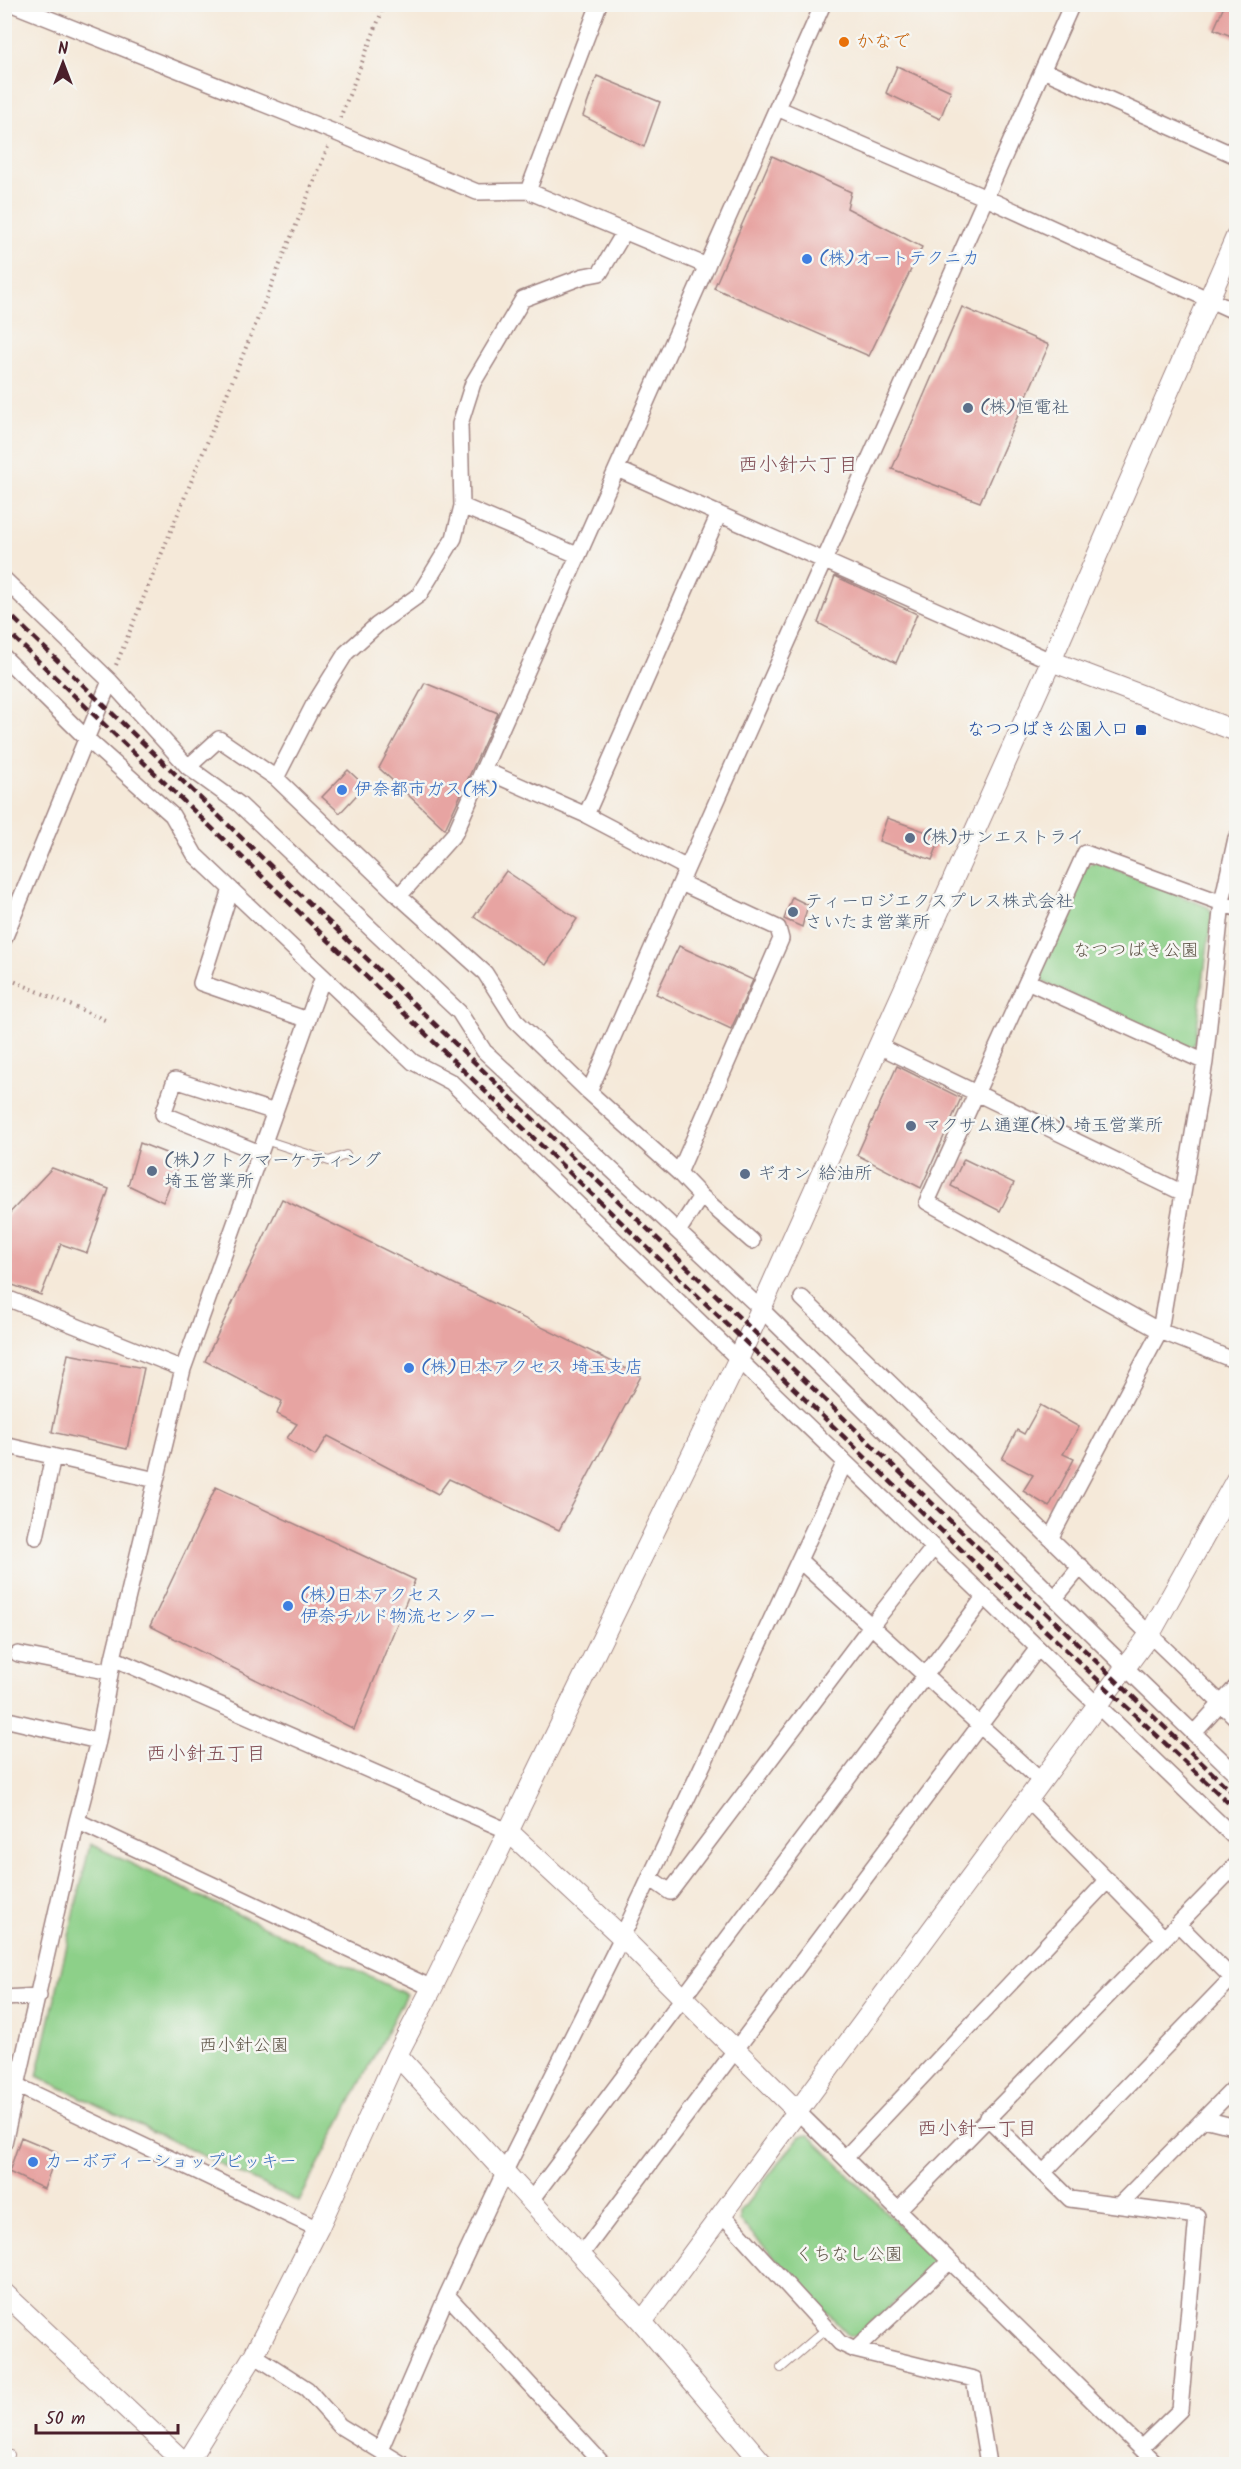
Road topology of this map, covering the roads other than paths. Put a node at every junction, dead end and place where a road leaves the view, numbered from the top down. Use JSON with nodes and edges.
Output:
{"nodes":[{"id":1,"x":12,"y":4,"type":"edge"},
{"id":2,"x":598,"y":4,"type":"edge"},
{"id":3,"x":823,"y":4,"type":"edge"},
{"id":4,"x":1072,"y":4,"type":"edge"},
{"id":5,"x":1043,"y":70,"type":"junction"},
{"id":6,"x":777,"y":108,"type":"junction"},
{"id":7,"x":1236,"y":156,"type":"edge"},
{"id":8,"x":528,"y":191,"type":"junction"},
{"id":9,"x":986,"y":198,"type":"junction"},
{"id":10,"x":625,"y":231,"type":"junction"},
{"id":11,"x":1236,"y":237,"type":"edge"},
{"id":12,"x":707,"y":266,"type":"junction"},
{"id":13,"x":1207,"y":300,"type":"junction"},
{"id":14,"x":1236,"y":312,"type":"edge"},
{"id":15,"x":617,"y":469,"type":"junction"},
{"id":16,"x":462,"y":506,"type":"junction"},
{"id":17,"x":719,"y":514,"type":"junction"},
{"id":18,"x":577,"y":555,"type":"junction"},
{"id":19,"x":825,"y":561,"type":"junction"},
{"id":20,"x":4,"y":579,"type":"edge"},
{"id":21,"x":4,"y":657,"type":"edge"},
{"id":22,"x":1051,"y":661,"type":"junction"},
{"id":23,"x":110,"y":681,"type":"junction"},
{"id":24,"x":1236,"y":730,"type":"edge"},
{"id":25,"x":86,"y":738,"type":"junction"},
{"id":26,"x":188,"y":767,"type":"junction"},
{"id":27,"x":484,"y":770,"type":"junction"},
{"id":28,"x":276,"y":778,"type":"junction"},
{"id":29,"x":586,"y":815,"type":"junction"},
{"id":30,"x":1236,"y":838,"type":"edge"},
{"id":31,"x":687,"y":868,"type":"junction"},
{"id":32,"x":681,"y":883,"type":"junction"},
{"id":33,"x":231,"y":889,"type":"junction"},
{"id":34,"x":399,"y":896,"type":"junction"},
{"id":35,"x":1229,"y":905,"type":"edge"},
{"id":36,"x":4,"y":939,"type":"edge"},
{"id":37,"x":323,"y":976,"type":"junction"},
{"id":38,"x":1027,"y":981,"type":"junction"},
{"id":39,"x":308,"y":1020,"type":"junction"},
{"id":40,"x":879,"y":1046,"type":"junction"},
{"id":41,"x":1205,"y":1062,"type":"junction"},
{"id":42,"x":589,"y":1092,"type":"junction"},
{"id":43,"x":976,"y":1093,"type":"junction"},
{"id":44,"x":275,"y":1112,"type":"junction"},
{"id":45,"x":263,"y":1146,"type":"junction"},
{"id":46,"x":346,"y":1155,"type":"dead end"},
{"id":47,"x":679,"y":1173,"type":"junction"},
{"id":48,"x":1183,"y":1193,"type":"junction"},
{"id":49,"x":701,"y":1196,"type":"junction"},
{"id":50,"x":679,"y":1230,"type":"junction"},
{"id":51,"x":752,"y":1241,"type":"dead end"},
{"id":52,"x":4,"y":1297,"type":"edge"},
{"id":53,"x":802,"y":1298,"type":"dead end"},
{"id":54,"x":760,"y":1308,"type":"junction"},
{"id":55,"x":1160,"y":1330,"type":"junction"},
{"id":56,"x":738,"y":1359,"type":"junction"},
{"id":57,"x":1236,"y":1361,"type":"edge"},
{"id":58,"x":183,"y":1369,"type":"junction"},
{"id":59,"x":4,"y":1445,"type":"edge"},
{"id":60,"x":53,"y":1456,"type":"junction"},
{"id":61,"x":845,"y":1462,"type":"junction"},
{"id":62,"x":156,"y":1479,"type":"junction"},
{"id":63,"x":1234,"y":1491,"type":"edge"},
{"id":64,"x":36,"y":1536,"type":"dead end"},
{"id":65,"x":1051,"y":1536,"type":"junction"},
{"id":66,"x":934,"y":1547,"type":"junction"},
{"id":67,"x":799,"y":1560,"type":"junction"},
{"id":68,"x":1081,"y":1566,"type":"junction"},
{"id":69,"x":985,"y":1596,"type":"junction"},
{"id":70,"x":1055,"y":1598,"type":"junction"},
{"id":71,"x":871,"y":1626,"type":"junction"},
{"id":72,"x":1150,"y":1634,"type":"junction"},
{"id":73,"x":1038,"y":1648,"type":"junction"},
{"id":74,"x":18,"y":1654,"type":"dead end"},
{"id":75,"x":111,"y":1665,"type":"junction"},
{"id":76,"x":1126,"y":1668,"type":"junction"},
{"id":77,"x":924,"y":1674,"type":"junction"},
{"id":78,"x":1236,"y":1687,"type":"edge"},
{"id":79,"x":1221,"y":1702,"type":"junction"},
{"id":80,"x":1098,"y":1705,"type":"junction"},
{"id":81,"x":1236,"y":1718,"type":"edge"},
{"id":82,"x":4,"y":1719,"type":"edge"},
{"id":83,"x":980,"y":1725,"type":"junction"},
{"id":84,"x":1194,"y":1733,"type":"junction"},
{"id":85,"x":98,"y":1741,"type":"junction"},
{"id":86,"x":1236,"y":1774,"type":"edge"},
{"id":87,"x":1042,"y":1782,"type":"junction"},
{"id":88,"x":1029,"y":1801,"type":"junction"},
{"id":89,"x":77,"y":1821,"type":"junction"},
{"id":90,"x":508,"y":1831,"type":"junction"},
{"id":91,"x":1236,"y":1839,"type":"edge"},
{"id":92,"x":1236,"y":1865,"type":"edge"},
{"id":93,"x":650,"y":1878,"type":"junction"},
{"id":94,"x":1108,"y":1880,"type":"junction"},
{"id":95,"x":1178,"y":1924,"type":"junction"},
{"id":96,"x":622,"y":1937,"type":"junction"},
{"id":97,"x":1164,"y":1938,"type":"junction"},
{"id":98,"x":1234,"y":1980,"type":"edge"},
{"id":99,"x":432,"y":1988,"type":"junction"},
{"id":100,"x":39,"y":1996,"type":"junction"},
{"id":101,"x":4,"y":1998,"type":"edge"},
{"id":102,"x":683,"y":1998,"type":"junction"},
{"id":103,"x":735,"y":2049,"type":"junction"},
{"id":104,"x":397,"y":2055,"type":"junction"},
{"id":105,"x":18,"y":2086,"type":"junction"},
{"id":106,"x":1236,"y":2086,"type":"edge"},
{"id":107,"x":797,"y":2111,"type":"junction"},
{"id":108,"x":987,"y":2117,"type":"junction"},
{"id":109,"x":1204,"y":2119,"type":"junction"},
{"id":110,"x":1236,"y":2127,"type":"edge"},
{"id":111,"x":4,"y":2144,"type":"edge"},
{"id":112,"x":845,"y":2158,"type":"junction"},
{"id":113,"x":505,"y":2171,"type":"junction"},
{"id":114,"x":1043,"y":2173,"type":"junction"},
{"id":115,"x":531,"y":2200,"type":"junction"},
{"id":116,"x":1119,"y":2205,"type":"junction"},
{"id":117,"x":898,"y":2210,"type":"junction"},
{"id":118,"x":722,"y":2214,"type":"junction"},
{"id":119,"x":318,"y":2229,"type":"junction"},
{"id":120,"x":581,"y":2255,"type":"junction"},
{"id":121,"x":950,"y":2261,"type":"junction"},
{"id":122,"x":4,"y":2293,"type":"edge"},
{"id":123,"x":447,"y":2295,"type":"junction"},
{"id":124,"x":642,"y":2322,"type":"junction"},
{"id":125,"x":826,"y":2329,"type":"junction"},
{"id":126,"x":855,"y":2350,"type":"junction"},
{"id":127,"x":254,"y":2355,"type":"junction"},
{"id":128,"x":782,"y":2368,"type":"dead end"},
{"id":129,"x":1141,"y":2448,"type":"junction"},
{"id":130,"x":380,"y":2451,"type":"junction"},
{"id":131,"x":186,"y":2464,"type":"edge"},
{"id":132,"x":402,"y":2464,"type":"edge"},
{"id":133,"x":603,"y":2464,"type":"edge"},
{"id":134,"x":763,"y":2464,"type":"edge"},
{"id":135,"x":988,"y":2464,"type":"edge"},
{"id":136,"x":1157,"y":2464,"type":"edge"}],
"edges":[{"from":1,"to":8,"type":"street"},
{"from":2,"to":8,"type":"street"},
{"from":3,"to":6,"type":"street"},
{"from":4,"to":5,"type":"street"},
{"from":5,"to":7,"type":"street"},
{"from":5,"to":9,"type":"street"},
{"from":6,"to":9,"type":"street"},
{"from":6,"to":12,"type":"street"},
{"from":8,"to":10,"type":"street"},
{"from":9,"to":13,"type":"street"},
{"from":9,"to":19,"type":"street"},
{"from":10,"to":12,"type":"street"},
{"from":10,"to":16,"type":"street"},
{"from":11,"to":13,"type":"street"},
{"from":12,"to":15,"type":"street"},
{"from":13,"to":14,"type":"street"},
{"from":13,"to":22,"type":"street"},
{"from":15,"to":17,"type":"street"},
{"from":15,"to":18,"type":"street"},
{"from":16,"to":18,"type":"street"},
{"from":16,"to":28,"type":"street"},
{"from":17,"to":19,"type":"street"},
{"from":17,"to":29,"type":"street"},
{"from":18,"to":27,"type":"street"},
{"from":19,"to":22,"type":"street"},
{"from":19,"to":31,"type":"street"},
{"from":20,"to":23,"type":"street"},
{"from":21,"to":25,"type":"street"},
{"from":22,"to":24,"type":"street"},
{"from":22,"to":40,"type":"street"},
{"from":23,"to":25,"type":"street"},
{"from":23,"to":26,"type":"street"},
{"from":25,"to":33,"type":"street"},
{"from":25,"to":36,"type":"street"},
{"from":26,"to":28,"type":"street"},
{"from":26,"to":50,"type":"street"},
{"from":27,"to":29,"type":"street"},
{"from":27,"to":34,"type":"street"},
{"from":28,"to":34,"type":"street"},
{"from":29,"to":31,"type":"street"},
{"from":30,"to":35,"type":"street"},
{"from":31,"to":32,"type":"street"},
{"from":32,"to":42,"type":"street"},
{"from":32,"to":47,"type":"street"},
{"from":33,"to":37,"type":"street"},
{"from":33,"to":39,"type":"street"},
{"from":34,"to":42,"type":"street"},
{"from":35,"to":38,"type":"street"},
{"from":35,"to":41,"type":"street"},
{"from":37,"to":39,"type":"street"},
{"from":37,"to":56,"type":"street"},
{"from":38,"to":41,"type":"street"},
{"from":38,"to":43,"type":"street"},
{"from":39,"to":44,"type":"street"},
{"from":40,"to":43,"type":"street"},
{"from":40,"to":54,"type":"street"},
{"from":41,"to":48,"type":"street"},
{"from":42,"to":47,"type":"street"},
{"from":43,"to":48,"type":"street"},
{"from":43,"to":55,"type":"street"},
{"from":44,"to":45,"type":"street"},
{"from":44,"to":45,"type":"street"},
{"from":45,"to":46,"type":"lane"},
{"from":45,"to":58,"type":"street"},
{"from":47,"to":49,"type":"street"},
{"from":48,"to":55,"type":"street"},
{"from":49,"to":50,"type":"street"},
{"from":49,"to":51,"type":"street"},
{"from":50,"to":54,"type":"street"},
{"from":52,"to":58,"type":"street"},
{"from":53,"to":65,"type":"street"},
{"from":54,"to":56,"type":"street"},
{"from":54,"to":70,"type":"street"},
{"from":55,"to":57,"type":"street"},
{"from":55,"to":65,"type":"street"},
{"from":56,"to":61,"type":"street"},
{"from":56,"to":90,"type":"street"},
{"from":58,"to":62,"type":"street"},
{"from":59,"to":60,"type":"street"},
{"from":60,"to":62,"type":"street"},
{"from":60,"to":64,"type":"street"},
{"from":61,"to":66,"type":"street"},
{"from":61,"to":67,"type":"street"},
{"from":62,"to":75,"type":"street"},
{"from":63,"to":72,"type":"street"},
{"from":65,"to":68,"type":"street"},
{"from":66,"to":69,"type":"street"},
{"from":66,"to":71,"type":"street"},
{"from":67,"to":71,"type":"street"},
{"from":67,"to":93,"type":"street"},
{"from":68,"to":70,"type":"street"},
{"from":68,"to":72,"type":"street"},
{"from":69,"to":73,"type":"street"},
{"from":69,"to":77,"type":"street"},
{"from":70,"to":76,"type":"street"},
{"from":71,"to":77,"type":"street"},
{"from":71,"to":93,"type":"street"},
{"from":72,"to":76,"type":"street"},
{"from":72,"to":79,"type":"street"},
{"from":73,"to":80,"type":"street"},
{"from":73,"to":83,"type":"street"},
{"from":74,"to":75,"type":"street"},
{"from":75,"to":85,"type":"street"},
{"from":75,"to":90,"type":"street"},
{"from":76,"to":80,"type":"street"},
{"from":76,"to":84,"type":"street"},
{"from":77,"to":83,"type":"street"},
{"from":77,"to":102,"type":"street"},
{"from":78,"to":79,"type":"street"},
{"from":79,"to":81,"type":"street"},
{"from":79,"to":84,"type":"street"},
{"from":80,"to":87,"type":"street"},
{"from":80,"to":91,"type":"street"},
{"from":82,"to":85,"type":"street"},
{"from":83,"to":87,"type":"street"},
{"from":83,"to":103,"type":"street"},
{"from":84,"to":86,"type":"street"},
{"from":85,"to":89,"type":"street"},
{"from":87,"to":88,"type":"street"},
{"from":88,"to":94,"type":"street"},
{"from":88,"to":107,"type":"street"},
{"from":89,"to":99,"type":"street"},
{"from":89,"to":100,"type":"street"},
{"from":90,"to":96,"type":"street"},
{"from":90,"to":99,"type":"street"},
{"from":92,"to":95,"type":"street"},
{"from":93,"to":96,"type":"street"},
{"from":94,"to":97,"type":"street"},
{"from":94,"to":112,"type":"street"},
{"from":95,"to":97,"type":"street"},
{"from":95,"to":98,"type":"street"},
{"from":96,"to":102,"type":"street"},
{"from":96,"to":113,"type":"street"},
{"from":97,"to":108,"type":"street"},
{"from":98,"to":114,"type":"street"},
{"from":99,"to":104,"type":"street"},
{"from":100,"to":101,"type":"street"},
{"from":100,"to":105,"type":"street"},
{"from":102,"to":103,"type":"street"},
{"from":102,"to":115,"type":"street"},
{"from":103,"to":107,"type":"street"},
{"from":103,"to":120,"type":"street"},
{"from":104,"to":113,"type":"street"},
{"from":104,"to":119,"type":"street"},
{"from":105,"to":111,"type":"street"},
{"from":105,"to":119,"type":"street"},
{"from":106,"to":109,"type":"street"},
{"from":107,"to":112,"type":"street"},
{"from":107,"to":118,"type":"street"},
{"from":108,"to":114,"type":"street"},
{"from":108,"to":117,"type":"street"},
{"from":109,"to":110,"type":"street"},
{"from":109,"to":116,"type":"street"},
{"from":112,"to":117,"type":"street"},
{"from":113,"to":115,"type":"street"},
{"from":113,"to":123,"type":"street"},
{"from":114,"to":116,"type":"street"},
{"from":115,"to":120,"type":"street"},
{"from":116,"to":129,"type":"street"},
{"from":117,"to":121,"type":"street"},
{"from":118,"to":124,"type":"street"},
{"from":118,"to":125,"type":"street"},
{"from":119,"to":127,"type":"street"},
{"from":120,"to":124,"type":"street"},
{"from":121,"to":126,"type":"street"},
{"from":121,"to":129,"type":"street"},
{"from":122,"to":131,"type":"street"},
{"from":123,"to":130,"type":"street"},
{"from":123,"to":133,"type":"street"},
{"from":124,"to":134,"type":"street"},
{"from":125,"to":126,"type":"street"},
{"from":125,"to":128,"type":"lane"},
{"from":126,"to":135,"type":"street"},
{"from":127,"to":130,"type":"street"},
{"from":127,"to":131,"type":"street"},
{"from":129,"to":136,"type":"street"},
{"from":130,"to":132,"type":"street"}]}
